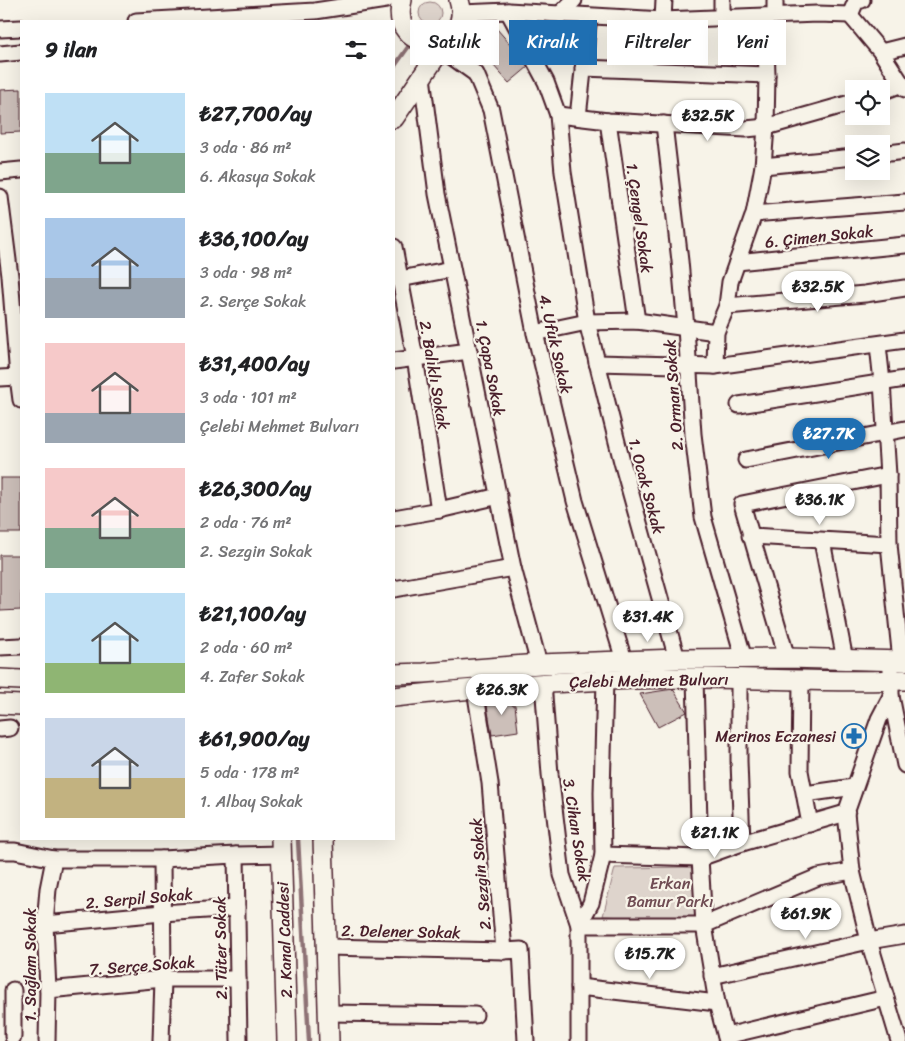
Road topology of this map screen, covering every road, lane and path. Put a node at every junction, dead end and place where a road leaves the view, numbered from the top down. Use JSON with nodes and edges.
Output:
{"nodes":[{"id":1,"x":386,"y":0,"type":"edge"},
{"id":2,"x":402,"y":0,"type":"edge"},
{"id":3,"x":574,"y":0,"type":"edge"},
{"id":4,"x":664,"y":0,"type":"edge"},
{"id":5,"x":722,"y":0,"type":"edge"},
{"id":6,"x":775,"y":0,"type":"edge"},
{"id":7,"x":464,"y":4,"type":"edge"},
{"id":8,"x":856,"y":4,"type":"edge"},
{"id":9,"x":318,"y":6,"type":"edge"},
{"id":10,"x":817,"y":7,"type":"edge"},
{"id":11,"x":508,"y":11,"type":"junction"},
{"id":12,"x":560,"y":14,"type":"junction"},
{"id":13,"x":589,"y":16,"type":"junction"},
{"id":14,"x":770,"y":16,"type":"junction"},
{"id":15,"x":722,"y":18,"type":"junction"},
{"id":16,"x":148,"y":20,"type":"edge"},
{"id":17,"x":459,"y":20,"type":"edge"},
{"id":18,"x":663,"y":20,"type":"junction"},
{"id":19,"x":396,"y":26,"type":"edge"},
{"id":20,"x":20,"y":28,"type":"edge"},
{"id":21,"x":0,"y":29,"type":"edge"},
{"id":22,"x":410,"y":34,"type":"edge"},
{"id":23,"x":905,"y":46,"type":"edge"},
{"id":24,"x":20,"y":52,"type":"edge"},
{"id":25,"x":881,"y":52,"type":"junction"},
{"id":26,"x":0,"y":54,"type":"edge"},
{"id":27,"x":430,"y":65,"type":"edge"},
{"id":28,"x":468,"y":65,"type":"edge"},
{"id":29,"x":583,"y":68,"type":"junction"},
{"id":30,"x":767,"y":76,"type":"junction"},
{"id":31,"x":422,"y":77,"type":"junction"},
{"id":32,"x":904,"y":86,"type":"edge"},
{"id":33,"x":890,"y":90,"type":"edge"},
{"id":34,"x":845,"y":105,"type":"edge"},
{"id":35,"x":558,"y":115,"type":"junction"},
{"id":36,"x":395,"y":117,"type":"edge"},
{"id":37,"x":578,"y":117,"type":"junction"},
{"id":38,"x":608,"y":121,"type":"junction"},
{"id":39,"x":664,"y":124,"type":"junction"},
{"id":40,"x":766,"y":127,"type":"junction"},
{"id":41,"x":905,"y":151,"type":"edge"},
{"id":42,"x":890,"y":153,"type":"edge"},
{"id":43,"x":845,"y":158,"type":"edge"},
{"id":44,"x":763,"y":166,"type":"junction"},
{"id":45,"x":20,"y":170,"type":"edge"},
{"id":46,"x":0,"y":172,"type":"edge"},
{"id":47,"x":0,"y":198,"type":"edge"},
{"id":48,"x":905,"y":202,"type":"edge"},
{"id":49,"x":754,"y":214,"type":"junction"},
{"id":50,"x":905,"y":244,"type":"edge"},
{"id":51,"x":395,"y":252,"type":"edge"},
{"id":52,"x":737,"y":262,"type":"junction"},
{"id":53,"x":452,"y":268,"type":"junction"},
{"id":54,"x":10,"y":276,"type":"junction"},
{"id":55,"x":400,"y":279,"type":"junction"},
{"id":56,"x":20,"y":286,"type":"edge"},
{"id":57,"x":905,"y":288,"type":"edge"},
{"id":58,"x":727,"y":306,"type":"junction"},
{"id":59,"x":637,"y":321,"type":"junction"},
{"id":60,"x":587,"y":322,"type":"junction"},
{"id":61,"x":686,"y":328,"type":"junction"},
{"id":62,"x":716,"y":332,"type":"junction"},
{"id":63,"x":535,"y":333,"type":"junction"},
{"id":64,"x":905,"y":340,"type":"edge"},
{"id":65,"x":878,"y":345,"type":"junction"},
{"id":66,"x":469,"y":351,"type":"junction"},
{"id":67,"x":416,"y":358,"type":"junction"},
{"id":68,"x":395,"y":361,"type":"edge"},
{"id":69,"x":597,"y":363,"type":"junction"},
{"id":70,"x":688,"y":365,"type":"junction"},
{"id":71,"x":716,"y":366,"type":"junction"},
{"id":72,"x":18,"y":377,"type":"junction"},
{"id":73,"x":0,"y":378,"type":"edge"},
{"id":74,"x":905,"y":379,"type":"edge"},
{"id":75,"x":882,"y":382,"type":"junction"},
{"id":76,"x":20,"y":392,"type":"edge"},
{"id":77,"x":739,"y":405,"type":"dead end"},
{"id":78,"x":905,"y":429,"type":"edge"},
{"id":79,"x":885,"y":434,"type":"junction"},
{"id":80,"x":746,"y":460,"type":"dead end"},
{"id":81,"x":888,"y":475,"type":"junction"},
{"id":82,"x":498,"y":496,"type":"junction"},
{"id":83,"x":439,"y":510,"type":"junction"},
{"id":84,"x":395,"y":518,"type":"edge"},
{"id":85,"x":750,"y":536,"type":"junction"},
{"id":86,"x":822,"y":541,"type":"junction"},
{"id":87,"x":889,"y":544,"type":"junction"},
{"id":88,"x":513,"y":568,"type":"junction"},
{"id":89,"x":395,"y":589,"type":"edge"},
{"id":90,"x":20,"y":646,"type":"edge"},
{"id":91,"x":0,"y":647,"type":"edge"},
{"id":92,"x":787,"y":658,"type":"junction"},
{"id":93,"x":677,"y":659,"type":"junction"},
{"id":94,"x":744,"y":659,"type":"junction"},
{"id":95,"x":624,"y":660,"type":"junction"},
{"id":96,"x":845,"y":660,"type":"junction"},
{"id":97,"x":899,"y":661,"type":"edge"},
{"id":98,"x":539,"y":664,"type":"junction"},
{"id":99,"x":395,"y":674,"type":"edge"},
{"id":100,"x":695,"y":678,"type":"junction"},
{"id":101,"x":740,"y":678,"type":"junction"},
{"id":102,"x":0,"y":679,"type":"edge"},
{"id":103,"x":20,"y":680,"type":"edge"},
{"id":104,"x":605,"y":680,"type":"junction"},
{"id":105,"x":801,"y":680,"type":"junction"},
{"id":106,"x":543,"y":683,"type":"junction"},
{"id":107,"x":896,"y":686,"type":"edge"},
{"id":108,"x":475,"y":689,"type":"junction"},
{"id":109,"x":395,"y":697,"type":"edge"},
{"id":110,"x":0,"y":704,"type":"edge"},
{"id":111,"x":20,"y":705,"type":"edge"},
{"id":112,"x":905,"y":765,"type":"edge"},
{"id":113,"x":854,"y":787,"type":"junction"},
{"id":114,"x":805,"y":794,"type":"junction"},
{"id":115,"x":846,"y":813,"type":"junction"},
{"id":116,"x":810,"y":824,"type":"junction"},
{"id":117,"x":323,"y":840,"type":"edge"},
{"id":118,"x":742,"y":843,"type":"junction"},
{"id":119,"x":281,"y":847,"type":"edge"},
{"id":120,"x":0,"y":851,"type":"edge"},
{"id":121,"x":236,"y":855,"type":"junction"},
{"id":122,"x":603,"y":855,"type":"junction"},
{"id":123,"x":700,"y":858,"type":"junction"},
{"id":124,"x":54,"y":859,"type":"junction"},
{"id":125,"x":162,"y":859,"type":"junction"},
{"id":126,"x":852,"y":871,"type":"junction"},
{"id":127,"x":237,"y":908,"type":"junction"},
{"id":128,"x":162,"y":913,"type":"junction"},
{"id":129,"x":44,"y":924,"type":"junction"},
{"id":130,"x":579,"y":925,"type":"junction"},
{"id":131,"x":704,"y":925,"type":"junction"},
{"id":132,"x":905,"y":935,"type":"edge"},
{"id":133,"x":868,"y":941,"type":"junction"},
{"id":134,"x":327,"y":947,"type":"junction"},
{"id":135,"x":504,"y":951,"type":"junction"},
{"id":136,"x":712,"y":976,"type":"junction"},
{"id":137,"x":163,"y":979,"type":"junction"},
{"id":138,"x":238,"y":979,"type":"junction"},
{"id":139,"x":579,"y":987,"type":"junction"},
{"id":140,"x":13,"y":990,"type":"dead end"},
{"id":141,"x":48,"y":990,"type":"junction"},
{"id":142,"x":886,"y":998,"type":"junction"},
{"id":143,"x":717,"y":1003,"type":"junction"},
{"id":144,"x":329,"y":1013,"type":"junction"},
{"id":145,"x":475,"y":1015,"type":"dead end"},
{"id":146,"x":6,"y":1018,"type":"edge"},
{"id":147,"x":13,"y":1037,"type":"dead end"},
{"id":148,"x":727,"y":1038,"type":"edge"},
{"id":149,"x":47,"y":1041,"type":"edge"},
{"id":150,"x":161,"y":1041,"type":"edge"},
{"id":151,"x":239,"y":1041,"type":"edge"},
{"id":152,"x":287,"y":1041,"type":"edge"},
{"id":153,"x":329,"y":1041,"type":"edge"},
{"id":154,"x":526,"y":1041,"type":"edge"},
{"id":155,"x":579,"y":1041,"type":"edge"},
{"id":156,"x":899,"y":1041,"type":"edge"}],
"edges":[{"from":1,"to":9,"type":"street"},
{"from":2,"to":19,"type":"main road"},
{"from":3,"to":12,"type":"street"},
{"from":4,"to":18,"type":"street"},
{"from":5,"to":15,"type":"street"},
{"from":6,"to":14,"type":"street"},
{"from":7,"to":11,"type":"street"},
{"from":7,"to":17,"type":"main road"},
{"from":8,"to":10,"type":"street"},
{"from":8,"to":25,"type":"street"},
{"from":9,"to":16,"type":"street"},
{"from":10,"to":14,"type":"street"},
{"from":11,"to":12,"type":"street"},
{"from":11,"to":35,"type":"street","name":"1. Ocak Sokak"},
{"from":12,"to":13,"type":"street"},
{"from":13,"to":18,"type":"street"},
{"from":13,"to":29,"type":"street"},
{"from":14,"to":15,"type":"street"},
{"from":14,"to":30,"type":"street"},
{"from":15,"to":18,"type":"street"},
{"from":19,"to":22,"type":"main road"},
{"from":20,"to":21,"type":"street"},
{"from":23,"to":25,"type":"street"},
{"from":24,"to":26,"type":"street"},
{"from":25,"to":32,"type":"street"},
{"from":27,"to":31,"type":"main road"},
{"from":28,"to":63,"type":"street","name":"4. Ufuk Sokak"},
{"from":29,"to":30,"type":"street"},
{"from":29,"to":37,"type":"street"},
{"from":30,"to":40,"type":"street"},
{"from":31,"to":36,"type":"main road"},
{"from":31,"to":53,"type":"street","name":"1. Çapa Sokak"},
{"from":32,"to":33,"type":"street"},
{"from":34,"to":40,"type":"street"},
{"from":35,"to":37,"type":"street"},
{"from":35,"to":60,"type":"street","name":"1. Ocak Sokak"},
{"from":37,"to":38,"type":"street"},
{"from":38,"to":39,"type":"street"},
{"from":38,"to":59,"type":"street","name":"1. Çengel Sokak"},
{"from":39,"to":40,"type":"street"},
{"from":39,"to":61,"type":"street","name":"2. Orman Sokak"},
{"from":40,"to":44,"type":"street"},
{"from":41,"to":42,"type":"street"},
{"from":43,"to":44,"type":"street"},
{"from":44,"to":49,"type":"street"},
{"from":45,"to":46,"type":"street"},
{"from":47,"to":54,"type":"street"},
{"from":48,"to":49,"type":"street"},
{"from":49,"to":52,"type":"street"},
{"from":50,"to":52,"type":"street","name":"6. Çimen Sokak"},
{"from":51,"to":55,"type":"street","name":"2. Balıklı Sokak"},
{"from":52,"to":58,"type":"street"},
{"from":53,"to":55,"type":"street"},
{"from":53,"to":66,"type":"street","name":"1. Çapa Sokak"},
{"from":54,"to":56,"type":"street"},
{"from":54,"to":72,"type":"street"},
{"from":55,"to":67,"type":"street","name":"2. Balıklı Sokak"},
{"from":57,"to":58,"type":"street"},
{"from":58,"to":62,"type":"street"},
{"from":59,"to":60,"type":"street"},
{"from":59,"to":61,"type":"street"},
{"from":60,"to":63,"type":"street"},
{"from":60,"to":69,"type":"street","name":"1. Ocak Sokak"},
{"from":61,"to":62,"type":"street"},
{"from":61,"to":70,"type":"street","name":"2. Orman Sokak"},
{"from":62,"to":71,"type":"street"},
{"from":63,"to":95,"type":"street","name":"4. Ufuk Sokak"},
{"from":64,"to":65,"type":"street"},
{"from":65,"to":71,"type":"street"},
{"from":65,"to":75,"type":"street"},
{"from":66,"to":67,"type":"street"},
{"from":66,"to":82,"type":"street","name":"1. Çapa Sokak"},
{"from":67,"to":68,"type":"street"},
{"from":67,"to":83,"type":"street","name":"2. Balıklı Sokak"},
{"from":69,"to":70,"type":"street"},
{"from":69,"to":93,"type":"street","name":"1. Ocak Sokak"},
{"from":70,"to":71,"type":"street"},
{"from":70,"to":94,"type":"street","name":"2. Orman Sokak"},
{"from":72,"to":73,"type":"street"},
{"from":72,"to":76,"type":"street"},
{"from":74,"to":75,"type":"street"},
{"from":75,"to":77,"type":"street"},
{"from":75,"to":79,"type":"street"},
{"from":78,"to":79,"type":"street"},
{"from":79,"to":80,"type":"street"},
{"from":79,"to":81,"type":"street"},
{"from":81,"to":85,"type":"street"},
{"from":81,"to":87,"type":"street"},
{"from":82,"to":83,"type":"street"},
{"from":82,"to":88,"type":"street","name":"1. Çapa Sokak"},
{"from":83,"to":84,"type":"street"},
{"from":85,"to":86,"type":"street"},
{"from":85,"to":92,"type":"street"},
{"from":86,"to":87,"type":"street"},
{"from":86,"to":96,"type":"street"},
{"from":87,"to":97,"type":"street"},
{"from":88,"to":89,"type":"street"},
{"from":88,"to":98,"type":"street","name":"1. Çapa Sokak"},
{"from":90,"to":91,"type":"street"},
{"from":92,"to":94,"type":"main road","name":"Çelebi Mehmet Bulvarı"},
{"from":92,"to":96,"type":"main road","name":"Çelebi Mehmet Bulvarı"},
{"from":93,"to":94,"type":"main road","name":"Çelebi Mehmet Bulvarı"},
{"from":93,"to":95,"type":"main road","name":"Çelebi Mehmet Bulvarı"},
{"from":95,"to":98,"type":"main road","name":"Çelebi Mehmet Bulvarı"},
{"from":96,"to":97,"type":"main road","name":"Çelebi Mehmet Bulvarı"},
{"from":97,"to":107,"type":"street"},
{"from":98,"to":99,"type":"main road","name":"Çelebi Mehmet Bulvarı"},
{"from":100,"to":101,"type":"main road","name":"Çelebi Mehmet Bulvarı"},
{"from":100,"to":104,"type":"main road","name":"Çelebi Mehmet Bulvarı"},
{"from":100,"to":123,"type":"street"},
{"from":101,"to":105,"type":"main road","name":"Çelebi Mehmet Bulvarı"},
{"from":101,"to":118,"type":"street"},
{"from":102,"to":103,"type":"main road"},
{"from":104,"to":106,"type":"main road","name":"Çelebi Mehmet Bulvarı"},
{"from":104,"to":122,"type":"street"},
{"from":105,"to":107,"type":"main road","name":"Çelebi Mehmet Bulvarı"},
{"from":105,"to":114,"type":"street"},
{"from":106,"to":108,"type":"main road","name":"Çelebi Mehmet Bulvarı"},
{"from":106,"to":130,"type":"street","name":"3. Cihan Sokak"},
{"from":107,"to":112,"type":"street"},
{"from":107,"to":113,"type":"street"},
{"from":108,"to":109,"type":"main road","name":"Çelebi Mehmet Bulvarı"},
{"from":108,"to":135,"type":"street","name":"2. Sezgin Sokak"},
{"from":110,"to":111,"type":"main road"},
{"from":113,"to":114,"type":"street"},
{"from":113,"to":115,"type":"street"},
{"from":114,"to":116,"type":"street"},
{"from":115,"to":116,"type":"street"},
{"from":115,"to":126,"type":"street"},
{"from":116,"to":118,"type":"street"},
{"from":117,"to":134,"type":"main road"},
{"from":118,"to":123,"type":"street"},
{"from":119,"to":121,"type":"street"},
{"from":119,"to":152,"type":"main road","name":"2. Kanal Caddesi"},
{"from":120,"to":124,"type":"street"},
{"from":121,"to":125,"type":"street"},
{"from":121,"to":127,"type":"street","name":"2. Tüter Sokak"},
{"from":122,"to":123,"type":"street"},
{"from":122,"to":130,"type":"street"},
{"from":123,"to":131,"type":"street"},
{"from":124,"to":125,"type":"street"},
{"from":124,"to":129,"type":"street","name":"1. Sağlam Sokak"},
{"from":125,"to":128,"type":"street"},
{"from":126,"to":131,"type":"street"},
{"from":126,"to":133,"type":"street"},
{"from":127,"to":128,"type":"street","name":"2. Serpil Sokak"},
{"from":127,"to":138,"type":"street","name":"2. Tüter Sokak"},
{"from":128,"to":129,"type":"street","name":"2. Serpil Sokak"},
{"from":128,"to":137,"type":"street"},
{"from":129,"to":141,"type":"street","name":"1. Sağlam Sokak"},
{"from":130,"to":131,"type":"street"},
{"from":130,"to":139,"type":"street","name":"3. Cihan Sokak"},
{"from":131,"to":136,"type":"street"},
{"from":132,"to":133,"type":"street"},
{"from":133,"to":136,"type":"street"},
{"from":133,"to":142,"type":"street"},
{"from":134,"to":135,"type":"street","name":"2. Delener Sokak"},
{"from":134,"to":144,"type":"main road"},
{"from":135,"to":154,"type":"street","name":"2. Sezgin Sokak"},
{"from":136,"to":143,"type":"street"},
{"from":137,"to":138,"type":"street","name":"7. Serçe Sokak"},
{"from":137,"to":141,"type":"street","name":"7. Serçe Sokak"},
{"from":137,"to":150,"type":"street"},
{"from":138,"to":151,"type":"street","name":"2. Tüter Sokak"},
{"from":139,"to":143,"type":"street"},
{"from":139,"to":155,"type":"street","name":"3. Cihan Sokak"},
{"from":140,"to":146,"type":"street"},
{"from":141,"to":149,"type":"street","name":"1. Sağlam Sokak"},
{"from":142,"to":148,"type":"street"},
{"from":142,"to":156,"type":"street"},
{"from":143,"to":148,"type":"street"},
{"from":144,"to":145,"type":"street"},
{"from":144,"to":153,"type":"main road"},
{"from":146,"to":147,"type":"street"}]}
